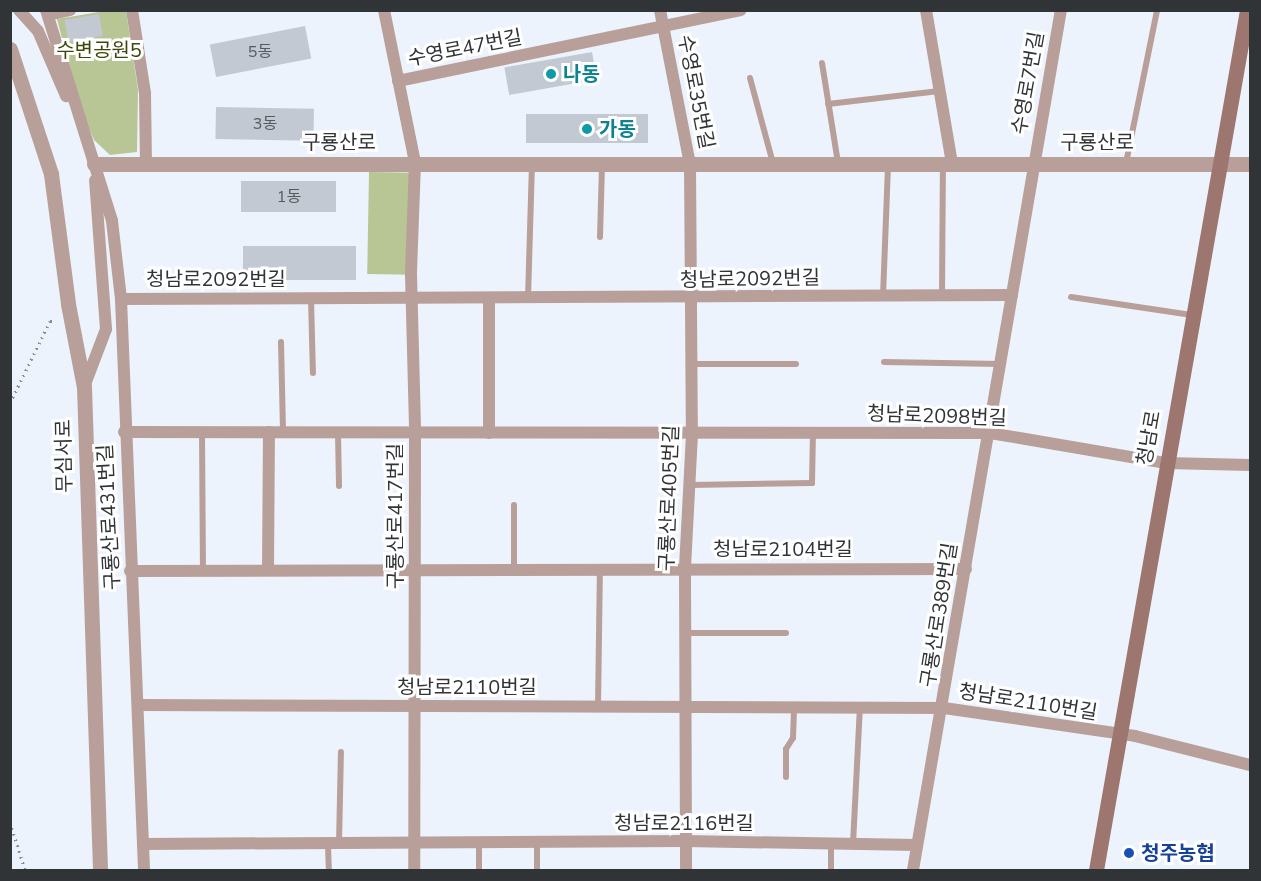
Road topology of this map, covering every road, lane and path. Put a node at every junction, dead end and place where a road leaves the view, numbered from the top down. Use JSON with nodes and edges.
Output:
{"nodes":[{"id":1,"x":19,"y":10,"type":"edge"},
{"id":2,"x":69,"y":10,"type":"edge"},
{"id":3,"x":132,"y":10,"type":"edge"},
{"id":4,"x":660,"y":10,"type":"edge"},
{"id":5,"x":926,"y":10,"type":"edge"},
{"id":6,"x":1061,"y":10,"type":"edge"},
{"id":7,"x":1157,"y":10,"type":"edge"},
{"id":8,"x":386,"y":11,"type":"edge"},
{"id":9,"x":738,"y":11,"type":"edge"},
{"id":10,"x":1242,"y":11,"type":"edge"},
{"id":11,"x":47,"y":13,"type":"edge"},
{"id":12,"x":663,"y":28,"type":"junction"},
{"id":13,"x":10,"y":50,"type":"edge"},
{"id":14,"x":538,"y":53,"type":"joint"},
{"id":15,"x":822,"y":63,"type":"dead end"},
{"id":16,"x":750,"y":78,"type":"dead end"},
{"id":17,"x":398,"y":81,"type":"junction"},
{"id":18,"x":939,"y":91,"type":"junction"},
{"id":19,"x":828,"y":104,"type":"junction"},
{"id":20,"x":415,"y":163,"type":"junction"},
{"id":21,"x":532,"y":163,"type":"junction"},
{"id":22,"x":602,"y":163,"type":"junction"},
{"id":23,"x":1034,"y":163,"type":"junction"},
{"id":24,"x":94,"y":164,"type":"junction"},
{"id":25,"x":146,"y":164,"type":"junction"},
{"id":26,"x":690,"y":164,"type":"junction"},
{"id":27,"x":773,"y":164,"type":"junction"},
{"id":28,"x":838,"y":164,"type":"junction"},
{"id":29,"x":888,"y":164,"type":"junction"},
{"id":30,"x":947,"y":164,"type":"junction"},
{"id":31,"x":1126,"y":164,"type":"junction"},
{"id":32,"x":1218,"y":164,"type":"junction"},
{"id":33,"x":1251,"y":164,"type":"edge"},
{"id":34,"x":600,"y":237,"type":"dead end"},
{"id":35,"x":1012,"y":295,"type":"junction"},
{"id":36,"x":942,"y":296,"type":"junction"},
{"id":37,"x":883,"y":297,"type":"junction"},
{"id":38,"x":1071,"y":297,"type":"dead end"},
{"id":39,"x":311,"y":298,"type":"junction"},
{"id":40,"x":412,"y":298,"type":"junction"},
{"id":41,"x":121,"y":299,"type":"junction"},
{"id":42,"x":489,"y":299,"type":"junction"},
{"id":43,"x":528,"y":299,"type":"junction"},
{"id":44,"x":692,"y":299,"type":"junction"},
{"id":45,"x":1192,"y":315,"type":"junction"},
{"id":46,"x":71,"y":320,"type":"junction"},
{"id":47,"x":281,"y":342,"type":"dead end"},
{"id":48,"x":884,"y":362,"type":"dead end"},
{"id":49,"x":692,"y":364,"type":"junction"},
{"id":50,"x":796,"y":364,"type":"dead end"},
{"id":51,"x":1001,"y":364,"type":"junction"},
{"id":52,"x":313,"y":373,"type":"dead end"},
{"id":53,"x":84,"y":387,"type":"junction"},
{"id":54,"x":10,"y":403,"type":"edge"},
{"id":55,"x":124,"y":432,"type":"junction"},
{"id":56,"x":202,"y":432,"type":"junction"},
{"id":57,"x":269,"y":432,"type":"junction"},
{"id":58,"x":283,"y":432,"type":"junction"},
{"id":59,"x":339,"y":432,"type":"junction"},
{"id":60,"x":415,"y":432,"type":"junction"},
{"id":61,"x":489,"y":433,"type":"junction"},
{"id":62,"x":813,"y":433,"type":"junction"},
{"id":63,"x":990,"y":433,"type":"junction"},
{"id":64,"x":692,"y":434,"type":"junction"},
{"id":65,"x":1166,"y":463,"type":"junction"},
{"id":66,"x":1251,"y":465,"type":"edge"},
{"id":67,"x":690,"y":485,"type":"junction"},
{"id":68,"x":339,"y":486,"type":"dead end"},
{"id":69,"x":513,"y":505,"type":"dead end"},
{"id":70,"x":600,"y":568,"type":"junction"},
{"id":71,"x":685,"y":568,"type":"junction"},
{"id":72,"x":514,"y":569,"type":"junction"},
{"id":73,"x":966,"y":569,"type":"junction"},
{"id":74,"x":268,"y":570,"type":"junction"},
{"id":75,"x":414,"y":570,"type":"junction"},
{"id":76,"x":130,"y":571,"type":"junction"},
{"id":77,"x":203,"y":571,"type":"junction"},
{"id":78,"x":684,"y":633,"type":"junction"},
{"id":79,"x":786,"y":633,"type":"dead end"},
{"id":80,"x":140,"y":705,"type":"junction"},
{"id":81,"x":414,"y":706,"type":"junction"},
{"id":82,"x":598,"y":707,"type":"junction"},
{"id":83,"x":684,"y":708,"type":"junction"},
{"id":84,"x":794,"y":708,"type":"junction"},
{"id":85,"x":860,"y":708,"type":"junction"},
{"id":86,"x":944,"y":708,"type":"junction"},
{"id":87,"x":1119,"y":735,"type":"junction"},
{"id":88,"x":341,"y":752,"type":"dead end"},
{"id":89,"x":1251,"y":765,"type":"edge"},
{"id":90,"x":786,"y":777,"type":"dead end"},
{"id":91,"x":11,"y":823,"type":"edge"},
{"id":92,"x":685,"y":841,"type":"junction"},
{"id":93,"x":537,"y":843,"type":"junction"},
{"id":94,"x":831,"y":843,"type":"junction"},
{"id":95,"x":143,"y":844,"type":"junction"},
{"id":96,"x":334,"y":844,"type":"junction"},
{"id":97,"x":479,"y":844,"type":"junction"},
{"id":98,"x":853,"y":844,"type":"junction"},
{"id":99,"x":414,"y":845,"type":"junction"},
{"id":100,"x":917,"y":845,"type":"junction"},
{"id":101,"x":25,"y":870,"type":"edge"},
{"id":102,"x":100,"y":870,"type":"edge"},
{"id":103,"x":144,"y":870,"type":"edge"},
{"id":104,"x":328,"y":870,"type":"edge"},
{"id":105,"x":414,"y":870,"type":"edge"},
{"id":106,"x":479,"y":870,"type":"edge"},
{"id":107,"x":537,"y":870,"type":"edge"},
{"id":108,"x":686,"y":870,"type":"edge"},
{"id":109,"x":831,"y":870,"type":"edge"},
{"id":110,"x":913,"y":870,"type":"edge"},
{"id":111,"x":1096,"y":870,"type":"edge"}],
"edges":[{"from":1,"to":24,"type":"street"},
{"from":2,"to":11,"type":"street"},
{"from":3,"to":25,"type":"street"},
{"from":4,"to":12,"type":"street","name":"수영로35번길"},
{"from":5,"to":18,"type":"street"},
{"from":6,"to":23,"type":"street","name":"수영로7번길"},
{"from":7,"to":31,"type":"lane"},
{"from":8,"to":17,"type":"street","name":"수영로47번길"},
{"from":9,"to":12,"type":"street"},
{"from":10,"to":32,"type":"main road","name":"청남로"},
{"from":11,"to":24,"type":"street"},
{"from":12,"to":14,"type":"street","name":"수영로35번길"},
{"from":12,"to":26,"type":"street","name":"수영로35번길"},
{"from":13,"to":46,"type":"street","name":"무심서로"},
{"from":14,"to":17,"type":"street","name":"수영로47번길"},
{"from":15,"to":19,"type":"lane"},
{"from":16,"to":27,"type":"lane"},
{"from":17,"to":20,"type":"street","name":"수영로47번길"},
{"from":18,"to":19,"type":"lane"},
{"from":18,"to":30,"type":"street"},
{"from":19,"to":28,"type":"lane"},
{"from":20,"to":21,"type":"street","name":"구룡산로"},
{"from":20,"to":25,"type":"street","name":"구룡산로"},
{"from":20,"to":40,"type":"street","name":"구룡산로417번길"},
{"from":21,"to":22,"type":"street","name":"구룡산로"},
{"from":21,"to":43,"type":"lane"},
{"from":22,"to":26,"type":"street","name":"구룡산로"},
{"from":22,"to":34,"type":"lane"},
{"from":23,"to":30,"type":"street","name":"구룡산로"},
{"from":23,"to":31,"type":"street","name":"구룡산로"},
{"from":23,"to":35,"type":"street","name":"구룡산로389번길"},
{"from":24,"to":25,"type":"street","name":"구룡산로"},
{"from":24,"to":41,"type":"street","name":"구룡산로431번길"},
{"from":24,"to":53,"type":"street"},
{"from":26,"to":27,"type":"street","name":"구룡산로"},
{"from":26,"to":44,"type":"street","name":"구룡산로405번길"},
{"from":27,"to":28,"type":"street","name":"구룡산로"},
{"from":28,"to":29,"type":"street","name":"구룡산로"},
{"from":29,"to":30,"type":"street","name":"구룡산로"},
{"from":29,"to":37,"type":"lane"},
{"from":30,"to":36,"type":"lane"},
{"from":31,"to":32,"type":"street","name":"구룡산로"},
{"from":32,"to":33,"type":"street","name":"구룡산로"},
{"from":32,"to":45,"type":"main road","name":"청남로"},
{"from":35,"to":36,"type":"street","name":"청남로2092번길"},
{"from":35,"to":51,"type":"street","name":"구룡산로389번길"},
{"from":36,"to":37,"type":"street","name":"청남로2092번길"},
{"from":37,"to":44,"type":"street","name":"청남로2092번길"},
{"from":38,"to":45,"type":"lane"},
{"from":39,"to":40,"type":"street","name":"청남로2092번길"},
{"from":39,"to":41,"type":"street","name":"청남로2092번길"},
{"from":39,"to":52,"type":"lane","name":"청남로2092번길"},
{"from":40,"to":42,"type":"street","name":"청남로2092번길"},
{"from":40,"to":60,"type":"street","name":"구룡산로417번길"},
{"from":41,"to":55,"type":"street","name":"구룡산로431번길"},
{"from":42,"to":43,"type":"street","name":"청남로2092번길"},
{"from":42,"to":61,"type":"street"},
{"from":43,"to":44,"type":"street","name":"청남로2092번길"},
{"from":44,"to":49,"type":"street","name":"구룡산로405번길"},
{"from":45,"to":65,"type":"main road","name":"청남로"},
{"from":46,"to":53,"type":"street","name":"무심서로"},
{"from":46,"to":54,"type":"path"},
{"from":47,"to":58,"type":"lane"},
{"from":48,"to":51,"type":"lane"},
{"from":49,"to":50,"type":"lane"},
{"from":49,"to":64,"type":"street","name":"구룡산로405번길"},
{"from":51,"to":63,"type":"street","name":"구룡산로389번길"},
{"from":53,"to":102,"type":"street","name":"무심서로"},
{"from":55,"to":56,"type":"street","name":"청남로2098번길"},
{"from":55,"to":76,"type":"street","name":"구룡산로431번길"},
{"from":56,"to":57,"type":"street","name":"청남로2098번길"},
{"from":56,"to":77,"type":"lane"},
{"from":57,"to":58,"type":"street","name":"청남로2098번길"},
{"from":57,"to":74,"type":"street"},
{"from":58,"to":59,"type":"street","name":"청남로2098번길"},
{"from":59,"to":60,"type":"street","name":"청남로2098번길"},
{"from":59,"to":68,"type":"lane"},
{"from":60,"to":61,"type":"street","name":"청남로2098번길"},
{"from":60,"to":75,"type":"street","name":"구룡산로417번길"},
{"from":61,"to":64,"type":"street","name":"청남로2098번길"},
{"from":62,"to":63,"type":"street","name":"청남로2098번길"},
{"from":62,"to":64,"type":"street","name":"청남로2098번길"},
{"from":62,"to":67,"type":"lane"},
{"from":63,"to":65,"type":"street","name":"청남로2098번길"},
{"from":63,"to":73,"type":"street","name":"구룡산로389번길"},
{"from":64,"to":67,"type":"street","name":"구룡산로405번길"},
{"from":65,"to":66,"type":"street","name":"청남로2098번길"},
{"from":65,"to":87,"type":"main road","name":"청남로"},
{"from":67,"to":71,"type":"street","name":"구룡산로405번길"},
{"from":69,"to":72,"type":"lane"},
{"from":70,"to":71,"type":"street","name":"청남로2104번길"},
{"from":70,"to":72,"type":"street","name":"청남로2104번길"},
{"from":70,"to":82,"type":"lane"},
{"from":71,"to":73,"type":"street","name":"청남로2104번길"},
{"from":71,"to":78,"type":"street","name":"구룡산로405번길"},
{"from":72,"to":75,"type":"street","name":"청남로2104번길"},
{"from":73,"to":86,"type":"street","name":"구룡산로389번길"},
{"from":74,"to":75,"type":"street","name":"청남로2104번길"},
{"from":74,"to":77,"type":"street","name":"청남로2104번길"},
{"from":75,"to":81,"type":"street","name":"구룡산로417번길"},
{"from":76,"to":77,"type":"street","name":"청남로2104번길"},
{"from":76,"to":80,"type":"street","name":"구룡산로431번길"},
{"from":78,"to":79,"type":"lane"},
{"from":78,"to":83,"type":"street","name":"구룡산로405번길"},
{"from":80,"to":81,"type":"street","name":"청남로2110번길"},
{"from":80,"to":95,"type":"street","name":"구룡산로431번길"},
{"from":81,"to":82,"type":"street","name":"청남로2110번길"},
{"from":81,"to":99,"type":"street","name":"구룡산로417번길"},
{"from":82,"to":83,"type":"street","name":"청남로2110번길"},
{"from":83,"to":84,"type":"street","name":"청남로2110번길"},
{"from":83,"to":92,"type":"street","name":"구룡산로405번길"},
{"from":84,"to":85,"type":"street","name":"청남로2110번길"},
{"from":84,"to":90,"type":"lane"},
{"from":85,"to":86,"type":"street","name":"청남로2110번길"},
{"from":85,"to":98,"type":"lane"},
{"from":86,"to":87,"type":"street","name":"청남로2110번길"},
{"from":86,"to":100,"type":"street","name":"구룡산로389번길"},
{"from":87,"to":89,"type":"street","name":"청남로2110번길"},
{"from":87,"to":111,"type":"main road","name":"청남로"},
{"from":88,"to":96,"type":"lane"},
{"from":91,"to":101,"type":"path"},
{"from":92,"to":93,"type":"street","name":"청남로2116번길"},
{"from":92,"to":94,"type":"street","name":"청남로2116번길"},
{"from":92,"to":108,"type":"street","name":"구룡산로405번길"},
{"from":93,"to":97,"type":"street","name":"청남로2116번길"},
{"from":93,"to":107,"type":"lane"},
{"from":94,"to":98,"type":"street","name":"청남로2116번길"},
{"from":94,"to":109,"type":"lane"},
{"from":95,"to":96,"type":"street","name":"청남로2116번길"},
{"from":95,"to":103,"type":"street","name":"구룡산로431번길"},
{"from":96,"to":99,"type":"street","name":"청남로2116번길"},
{"from":96,"to":104,"type":"lane"},
{"from":97,"to":99,"type":"street","name":"청남로2116번길"},
{"from":97,"to":106,"type":"lane"},
{"from":98,"to":100,"type":"street","name":"청남로2116번길"},
{"from":99,"to":105,"type":"street","name":"구룡산로417번길"},
{"from":100,"to":110,"type":"street","name":"구룡산로389번길"}]}
